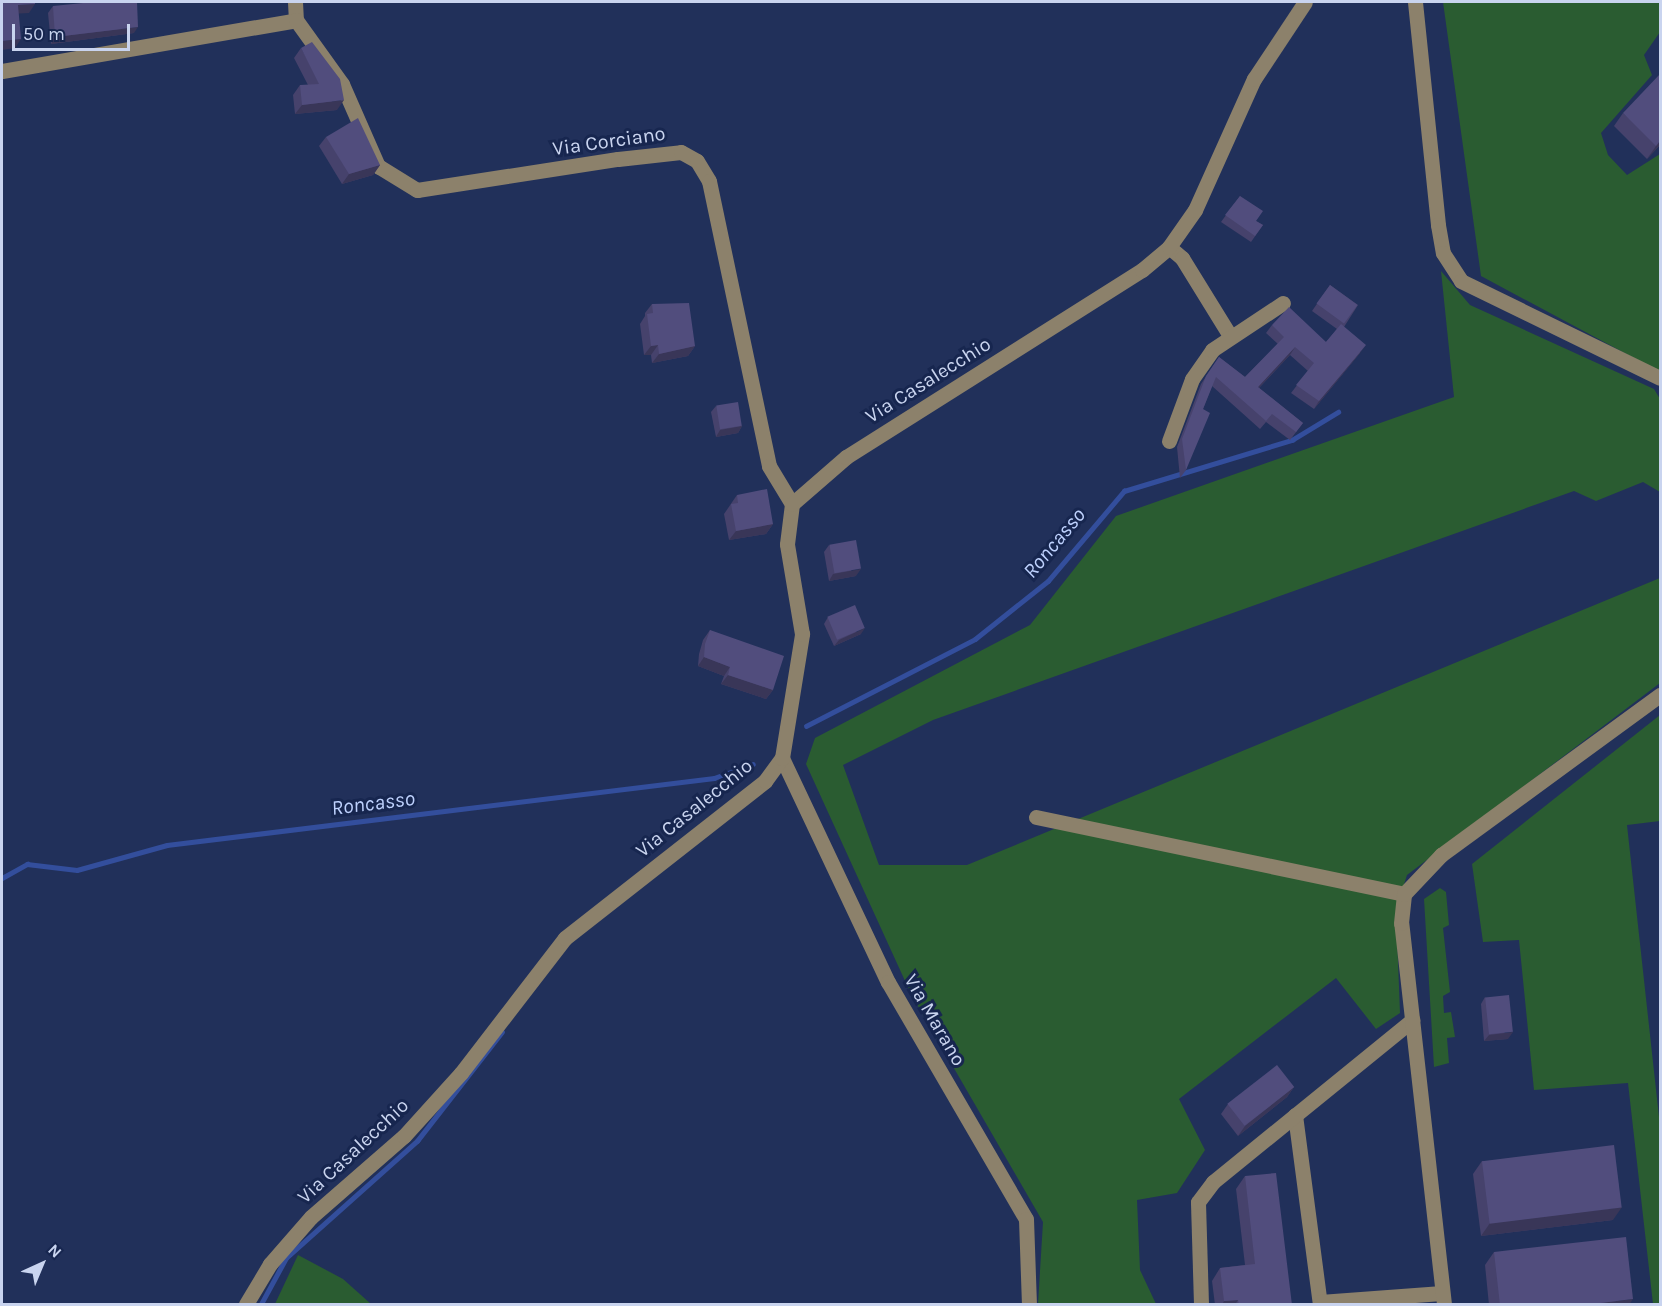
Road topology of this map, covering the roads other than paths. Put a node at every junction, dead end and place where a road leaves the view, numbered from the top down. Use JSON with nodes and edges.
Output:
{"nodes":[{"id":1,"x":296,"y":2,"type":"edge"},
{"id":2,"x":1305,"y":2,"type":"edge"},
{"id":3,"x":1415,"y":2,"type":"edge"},
{"id":4,"x":296,"y":20,"type":"junction"},
{"id":5,"x":2,"y":71,"type":"edge"},
{"id":6,"x":1169,"y":247,"type":"junction"},
{"id":7,"x":1283,"y":303,"type":"dead end"},
{"id":8,"x":1229,"y":334,"type":"junction"},
{"id":9,"x":1660,"y":378,"type":"edge"},
{"id":10,"x":1169,"y":441,"type":"dead end"},
{"id":11,"x":792,"y":504,"type":"junction"},
{"id":12,"x":1660,"y":695,"type":"edge"},
{"id":13,"x":782,"y":758,"type":"junction"},
{"id":14,"x":1036,"y":817,"type":"dead end"},
{"id":15,"x":1404,"y":894,"type":"junction"},
{"id":16,"x":1412,"y":1020,"type":"junction"},
{"id":17,"x":1295,"y":1115,"type":"junction"},
{"id":18,"x":1443,"y":1299,"type":"edge"},
{"id":19,"x":1320,"y":1304,"type":"edge"},
{"id":20,"x":246,"y":1305,"type":"edge"},
{"id":21,"x":1029,"y":1305,"type":"edge"},
{"id":22,"x":1201,"y":1305,"type":"edge"}],
"edges":[{"from":1,"to":4,"type":"street"},
{"from":2,"to":6,"type":"street","name":"Via Casalecchio"},
{"from":3,"to":9,"type":"street"},
{"from":4,"to":5,"type":"street"},
{"from":4,"to":11,"type":"street","name":"Via Corciano"},
{"from":6,"to":8,"type":"street"},
{"from":6,"to":11,"type":"street","name":"Via Casalecchio"},
{"from":7,"to":8,"type":"street"},
{"from":8,"to":10,"type":"street"},
{"from":11,"to":13,"type":"street","name":"Via Casalecchio"},
{"from":12,"to":15,"type":"street"},
{"from":13,"to":20,"type":"street","name":"Via Casalecchio"},
{"from":13,"to":21,"type":"street","name":"Via Marano"},
{"from":14,"to":15,"type":"street"},
{"from":15,"to":16,"type":"street"},
{"from":16,"to":17,"type":"street"},
{"from":16,"to":18,"type":"street"},
{"from":17,"to":19,"type":"street"},
{"from":17,"to":22,"type":"street"},
{"from":18,"to":19,"type":"street"}]}
